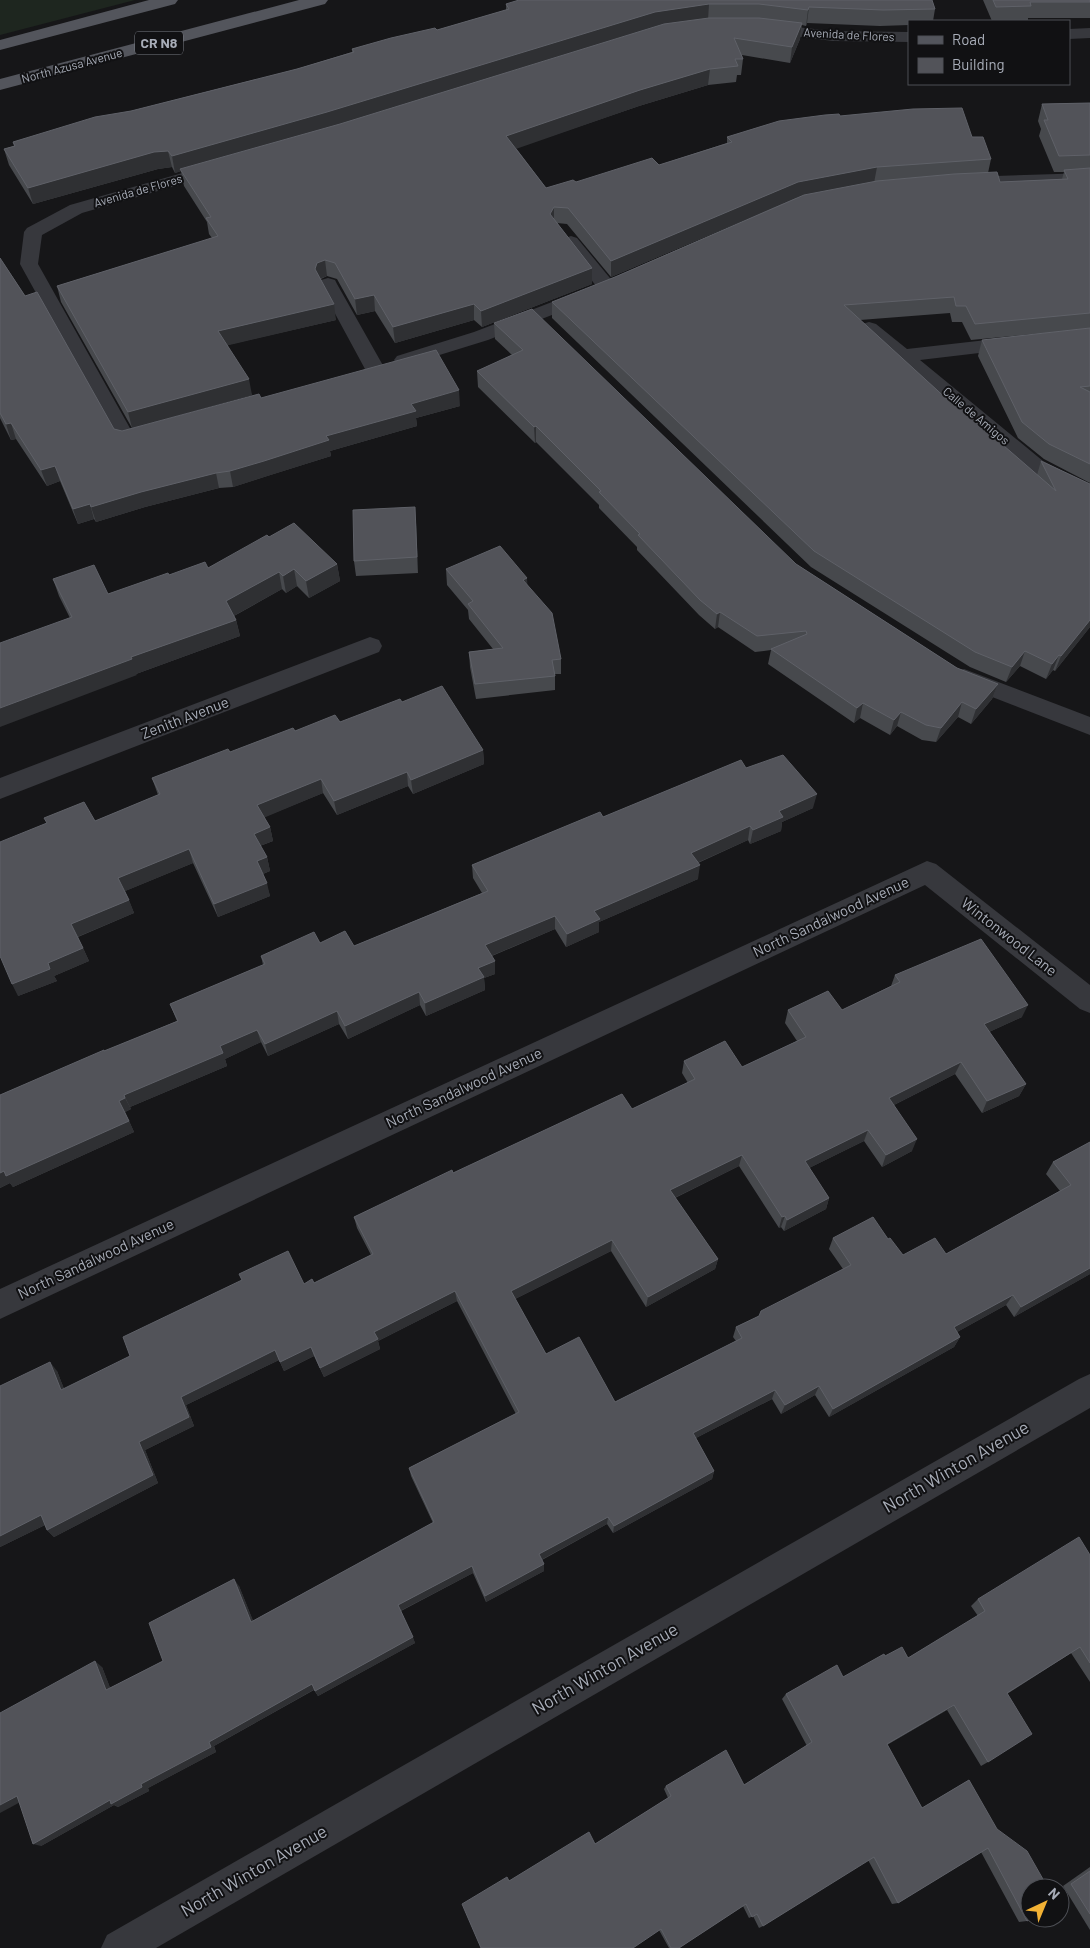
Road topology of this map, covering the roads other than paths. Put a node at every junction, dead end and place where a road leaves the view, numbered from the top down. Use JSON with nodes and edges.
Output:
{"nodes":[{"id":1,"x":169,"y":0,"type":"edge"},
{"id":2,"x":319,"y":0,"type":"edge"},
{"id":3,"x":747,"y":27,"type":"edge"},
{"id":4,"x":1090,"y":33,"type":"edge"},
{"id":5,"x":1070,"y":34,"type":"edge"},
{"id":6,"x":908,"y":37,"type":"edge"},
{"id":7,"x":0,"y":45,"type":"edge"},
{"id":8,"x":0,"y":86,"type":"edge"},
{"id":9,"x":233,"y":164,"type":"edge"},
{"id":10,"x":1090,"y":178,"type":"edge"},
{"id":11,"x":950,"y":183,"type":"edge"},
{"id":12,"x":560,"y":229,"type":"edge"},
{"id":13,"x":625,"y":279,"type":"edge"},
{"id":14,"x":328,"y":284,"type":"dead end"},
{"id":15,"x":606,"y":287,"type":"junction"},
{"id":16,"x":868,"y":328,"type":"edge"},
{"id":17,"x":1035,"y":341,"type":"edge"},
{"id":18,"x":904,"y":356,"type":"junction"},
{"id":19,"x":374,"y":369,"type":"junction"},
{"id":20,"x":355,"y":375,"type":"edge"},
{"id":21,"x":164,"y":427,"type":"edge"},
{"id":22,"x":1090,"y":494,"type":"edge"},
{"id":23,"x":370,"y":646,"type":"dead end"},
{"id":24,"x":944,"y":665,"type":"edge"},
{"id":25,"x":1090,"y":726,"type":"edge"},
{"id":26,"x":0,"y":789,"type":"edge"},
{"id":27,"x":927,"y":872,"type":"joint"},
{"id":28,"x":1090,"y":1001,"type":"edge"},
{"id":29,"x":0,"y":1304,"type":"edge"},
{"id":30,"x":1090,"y":1390,"type":"edge"},
{"id":31,"x":120,"y":1948,"type":"edge"}],
"edges":[{"from":1,"to":7,"type":"main road","number":"CR N8"},
{"from":2,"to":8,"type":"main road","name":"North Azusa Avenue","number":"CR N8"},
{"from":3,"to":6,"type":"lane","name":"Avenida de Flores"},
{"from":4,"to":5,"type":"lane"},
{"from":9,"to":21,"type":"lane","name":"Avenida de Flores"},
{"from":10,"to":11,"type":"lane"},
{"from":12,"to":15,"type":"lane"},
{"from":13,"to":15,"type":"lane"},
{"from":14,"to":19,"type":"lane"},
{"from":15,"to":19,"type":"lane"},
{"from":16,"to":18,"type":"lane","name":"Calle de Amigos"},
{"from":17,"to":18,"type":"lane"},
{"from":18,"to":22,"type":"lane","name":"Calle de Amigos"},
{"from":19,"to":20,"type":"lane"},
{"from":23,"to":26,"type":"street","name":"Zenith Avenue"},
{"from":24,"to":25,"type":"lane"},
{"from":27,"to":28,"type":"street","name":"Wintonwood Lane"},
{"from":27,"to":29,"type":"street","name":"North Sandalwood Avenue"},
{"from":30,"to":31,"type":"street","name":"North Winton Avenue"}]}
